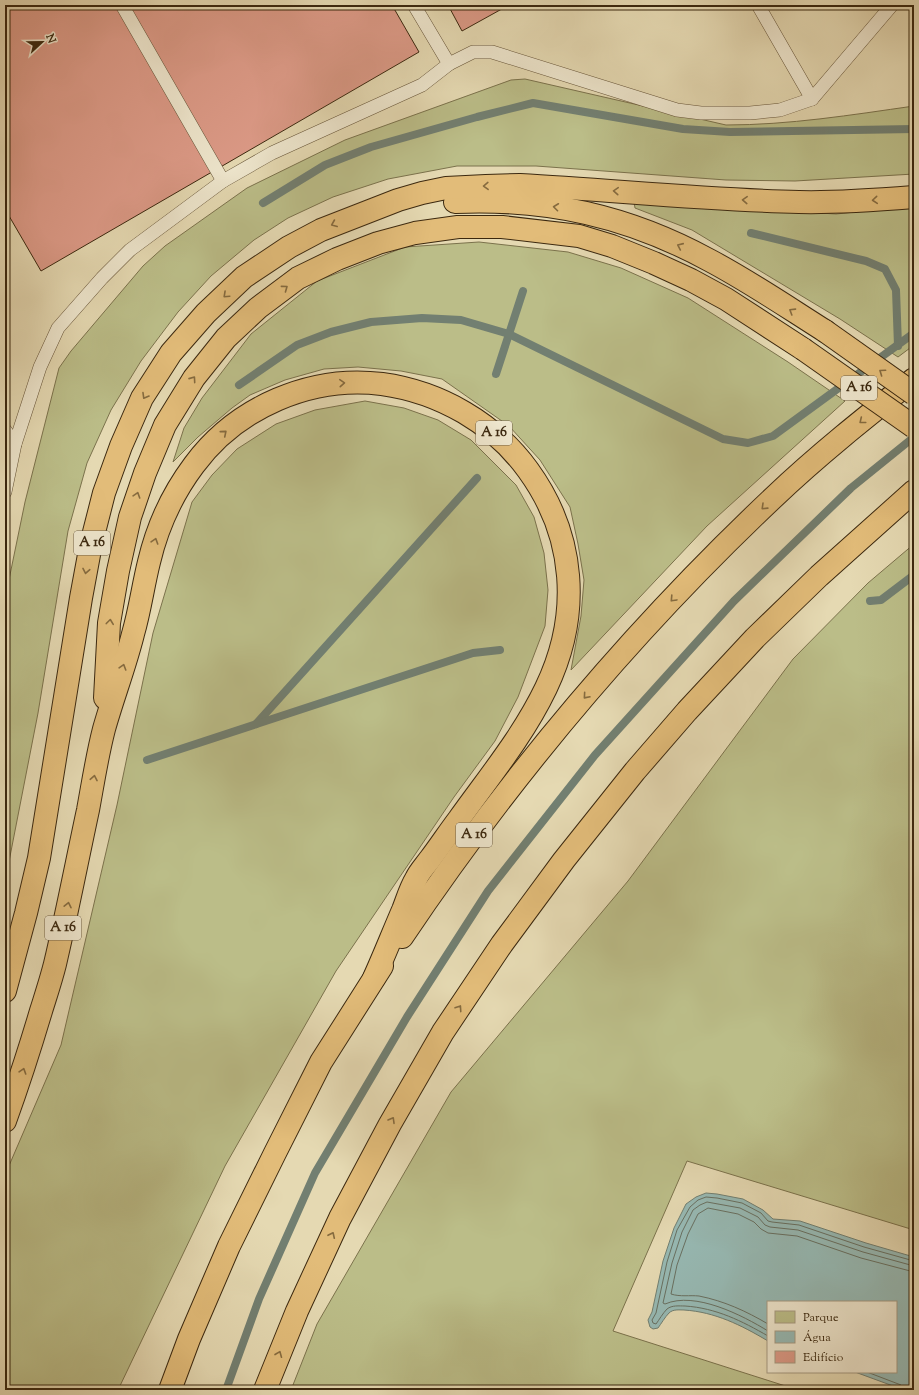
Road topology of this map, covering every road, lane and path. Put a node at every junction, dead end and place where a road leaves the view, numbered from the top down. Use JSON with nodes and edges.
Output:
{"nodes":[{"id":1,"x":122,"y":5,"type":"edge"},
{"id":2,"x":414,"y":5,"type":"edge"},
{"id":3,"x":758,"y":5,"type":"edge"},
{"id":4,"x":892,"y":5,"type":"edge"},
{"id":5,"x":449,"y":64,"type":"junction"},
{"id":6,"x":812,"y":99,"type":"junction"},
{"id":7,"x":224,"y":181,"type":"junction"},
{"id":8,"x":914,"y":197,"type":"edge"},
{"id":9,"x":371,"y":211,"type":"junction"},
{"id":10,"x":914,"y":379,"type":"edge"},
{"id":11,"x":914,"y":394,"type":"edge"},
{"id":12,"x":914,"y":427,"type":"edge"},
{"id":13,"x":5,"y":430,"type":"edge"},
{"id":14,"x":16,"y":444,"type":"junction"},
{"id":15,"x":914,"y":491,"type":"edge"},
{"id":16,"x":5,"y":492,"type":"edge"},
{"id":17,"x":104,"y":731,"type":"junction"},
{"id":18,"x":374,"y":978,"type":"junction"},
{"id":19,"x":5,"y":991,"type":"edge"},
{"id":20,"x":5,"y":1121,"type":"edge"},
{"id":21,"x":170,"y":1390,"type":"edge"},
{"id":22,"x":265,"y":1390,"type":"edge"}],
"edges":[{"from":1,"to":7,"type":"lane"},
{"from":2,"to":5,"type":"lane"},
{"from":3,"to":6,"type":"lane"},
{"from":4,"to":6,"type":"lane"},
{"from":5,"to":6,"type":"lane"},
{"from":5,"to":7,"type":"lane"},
{"from":7,"to":14,"type":"lane"},
{"from":8,"to":9,"type":"highway","number":"A 16","one_way":true},
{"from":11,"to":9,"type":"highway","number":"A 16","one_way":true,"bridge":true},
{"from":9,"to":19,"type":"highway","number":"A 16","one_way":true},
{"from":10,"to":18,"type":"highway","number":"A 16","one_way":true},
{"from":17,"to":12,"type":"highway","number":"A 16","one_way":true,"bridge":true},
{"from":13,"to":14,"type":"lane"},
{"from":14,"to":16,"type":"lane"},
{"from":22,"to":15,"type":"highway","one_way":true},
{"from":17,"to":18,"type":"highway","number":"A 16","one_way":true},
{"from":20,"to":17,"type":"highway","number":"A 16","one_way":true},
{"from":18,"to":21,"type":"highway","number":"A 16"}]}
